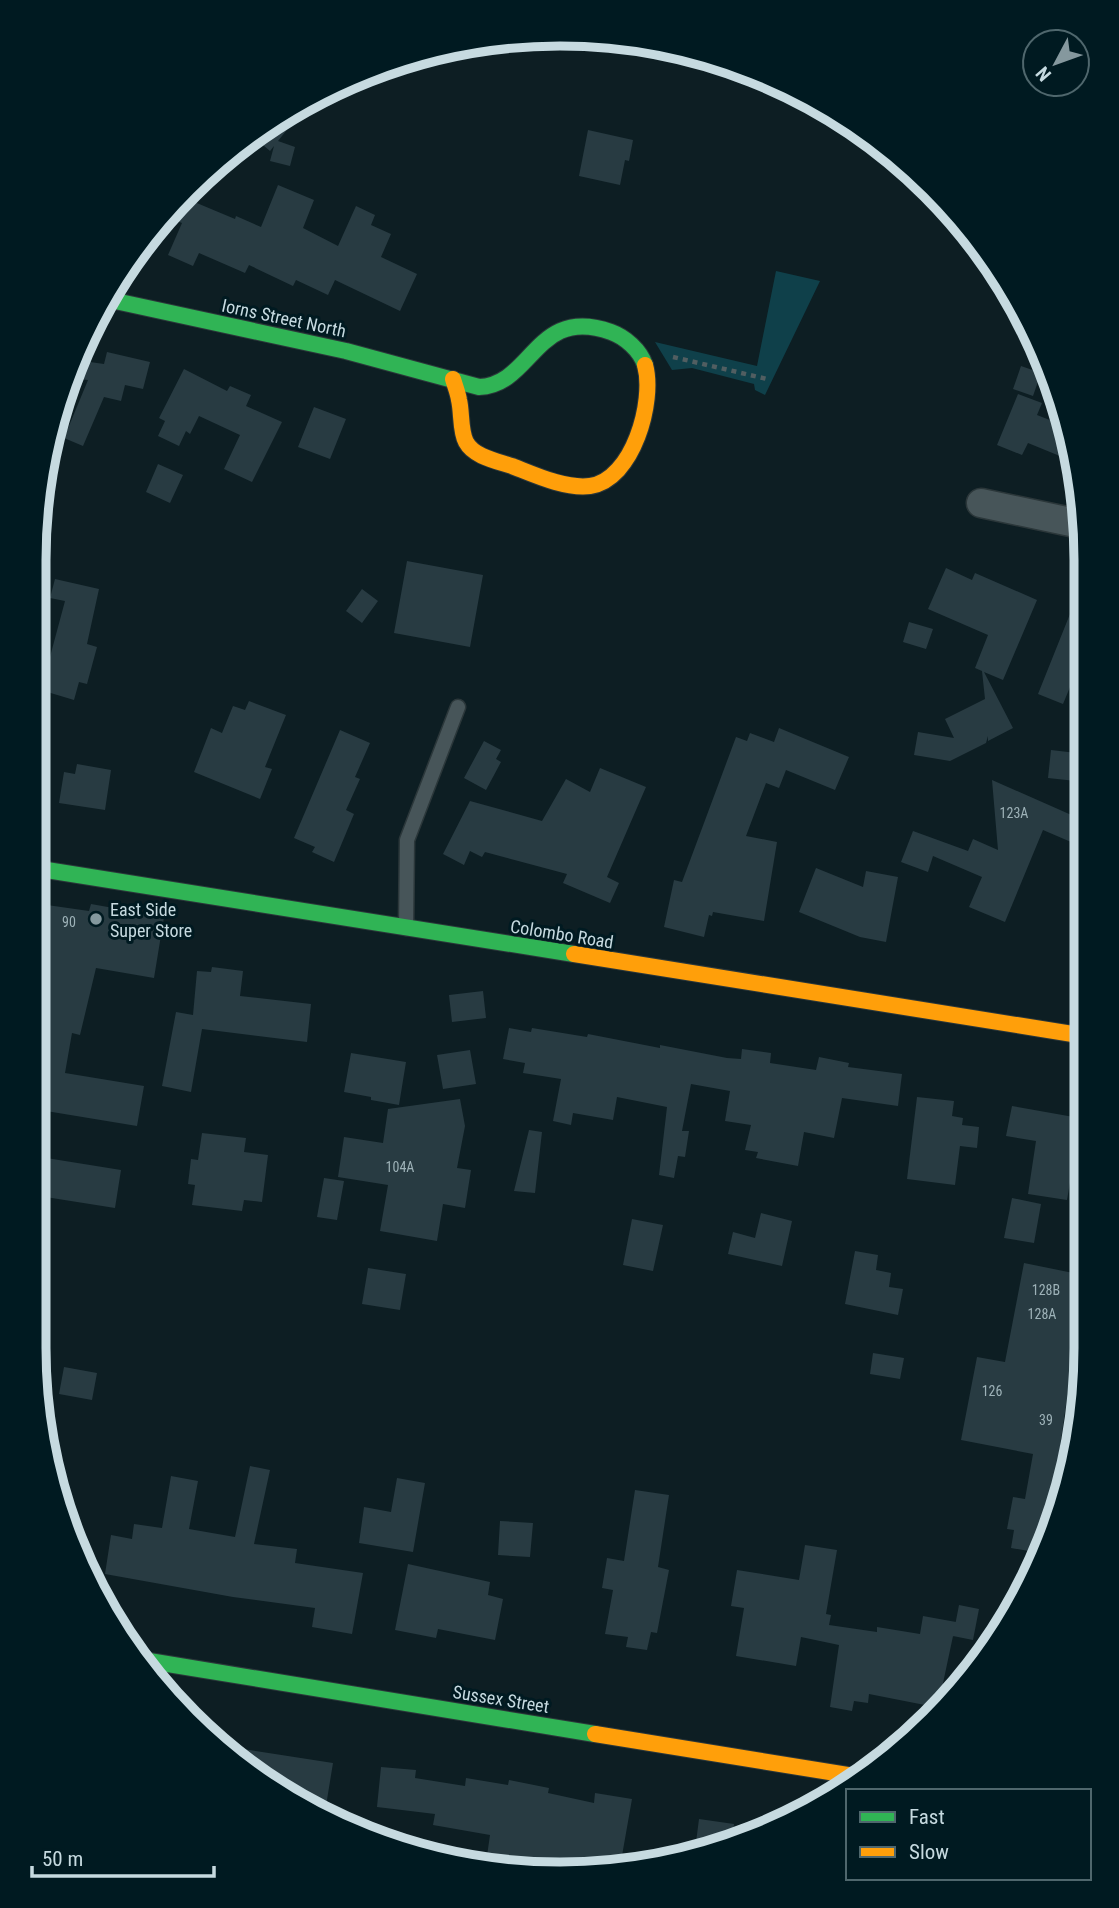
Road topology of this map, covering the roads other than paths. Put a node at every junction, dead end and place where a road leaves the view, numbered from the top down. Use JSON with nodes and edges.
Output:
{"nodes":[{"id":1,"x":115,"y":301,"type":"edge"},
{"id":2,"x":453,"y":379,"type":"junction"},
{"id":3,"x":981,"y":503,"type":"dead end"},
{"id":4,"x":1072,"y":522,"type":"edge"},
{"id":5,"x":458,"y":707,"type":"dead end"},
{"id":6,"x":46,"y":870,"type":"edge"},
{"id":7,"x":406,"y":929,"type":"junction"},
{"id":8,"x":1074,"y":1034,"type":"edge"},
{"id":9,"x":152,"y":1662,"type":"edge"},
{"id":10,"x":847,"y":1775,"type":"edge"}],
"edges":[{"from":1,"to":2,"type":"street","name":"Iorns Street North"},
{"from":2,"to":2,"type":"street","name":"Iorns Street North"},
{"from":3,"to":4,"type":"street"},
{"from":5,"to":7,"type":"lane"},
{"from":6,"to":7,"type":"street","name":"Colombo Road"},
{"from":7,"to":8,"type":"street","name":"Colombo Road"},
{"from":9,"to":10,"type":"street","name":"Sussex Street"}]}
